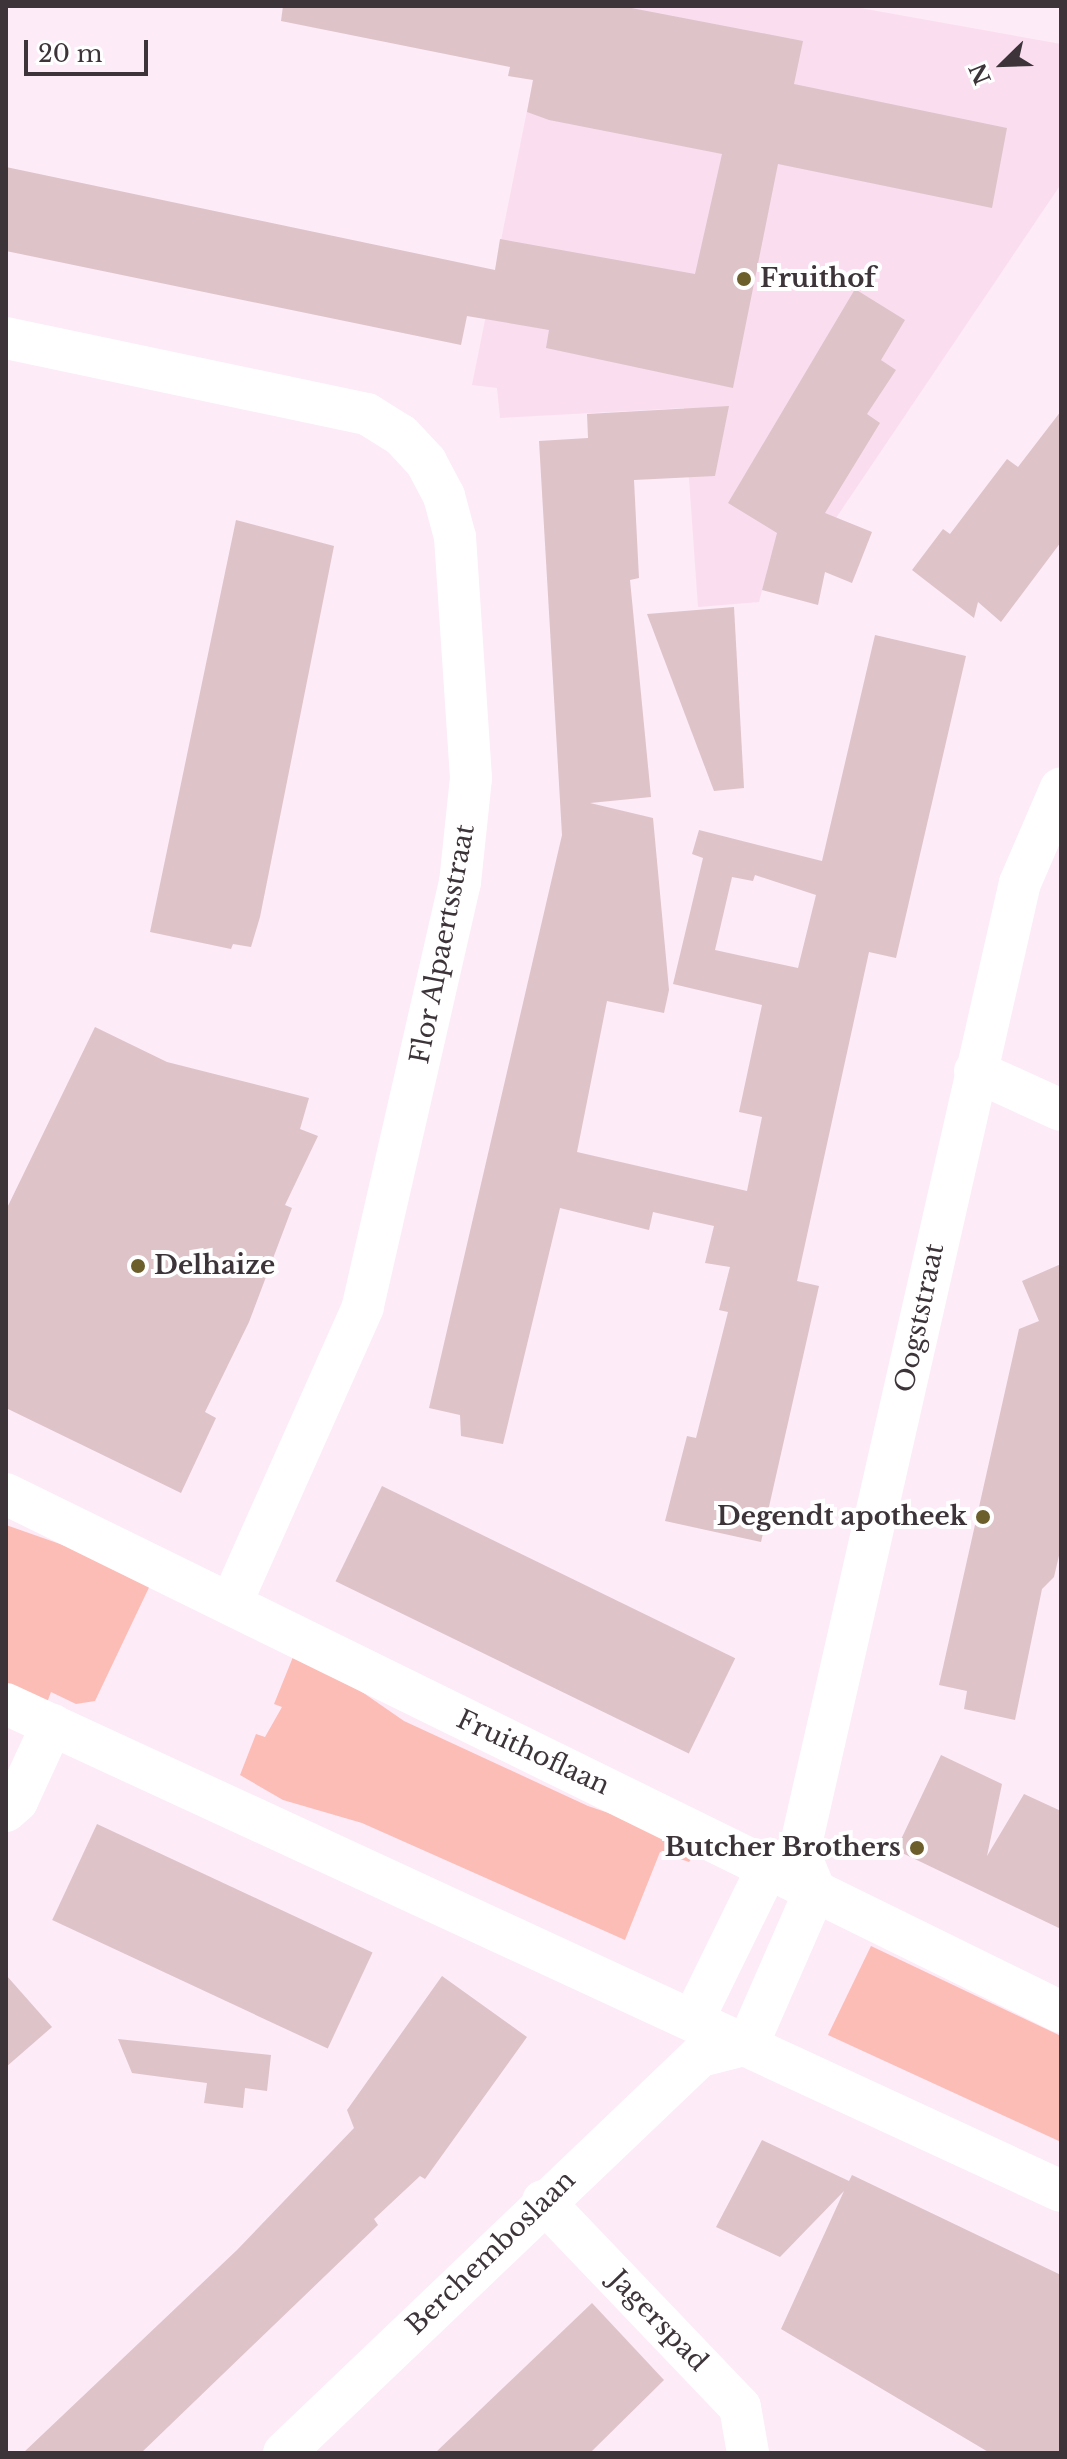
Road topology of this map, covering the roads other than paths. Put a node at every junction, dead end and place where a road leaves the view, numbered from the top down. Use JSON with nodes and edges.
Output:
{"nodes":[{"id":1,"x":6,"y":338,"type":"edge"},
{"id":2,"x":1061,"y":788,"type":"edge"},
{"id":3,"x":975,"y":1071,"type":"junction"},
{"id":4,"x":1061,"y":1110,"type":"edge"},
{"id":5,"x":6,"y":1494,"type":"edge"},
{"id":6,"x":231,"y":1603,"type":"junction"},
{"id":7,"x":6,"y":1704,"type":"edge"},
{"id":8,"x":52,"y":1725,"type":"junction"},
{"id":9,"x":6,"y":1811,"type":"edge"},
{"id":10,"x":783,"y":1861,"type":"junction"},
{"id":11,"x":815,"y":1891,"type":"junction"},
{"id":12,"x":1061,"y":2012,"type":"edge"},
{"id":13,"x":697,"y":2037,"type":"junction"},
{"id":14,"x":748,"y":2044,"type":"junction"},
{"id":15,"x":1061,"y":2191,"type":"edge"},
{"id":16,"x":543,"y":2201,"type":"junction"},
{"id":17,"x":284,"y":2453,"type":"edge"},
{"id":18,"x":748,"y":2453,"type":"edge"}],
"edges":[{"from":1,"to":6,"type":"street","name":"Flor Alpaertsstraat"},
{"from":2,"to":3,"type":"street","name":"Oogststraat"},
{"from":3,"to":4,"type":"street"},
{"from":3,"to":10,"type":"street","name":"Oogststraat"},
{"from":5,"to":6,"type":"street","name":"Fruithoflaan"},
{"from":6,"to":10,"type":"street","name":"Fruithoflaan"},
{"from":7,"to":8,"type":"street"},
{"from":8,"to":9,"type":"street"},
{"from":8,"to":13,"type":"street"},
{"from":10,"to":11,"type":"street","name":"Fruithoflaan"},
{"from":10,"to":13,"type":"street","name":"Oogststraat"},
{"from":11,"to":12,"type":"street","name":"Fruithoflaan"},
{"from":11,"to":14,"type":"street"},
{"from":13,"to":14,"type":"street","name":"Berchemboslaan"},
{"from":13,"to":16,"type":"street","name":"Berchemboslaan"},
{"from":14,"to":15,"type":"street"},
{"from":16,"to":17,"type":"street","name":"Berchemboslaan"},
{"from":16,"to":18,"type":"street","name":"Jagerspad"}]}
